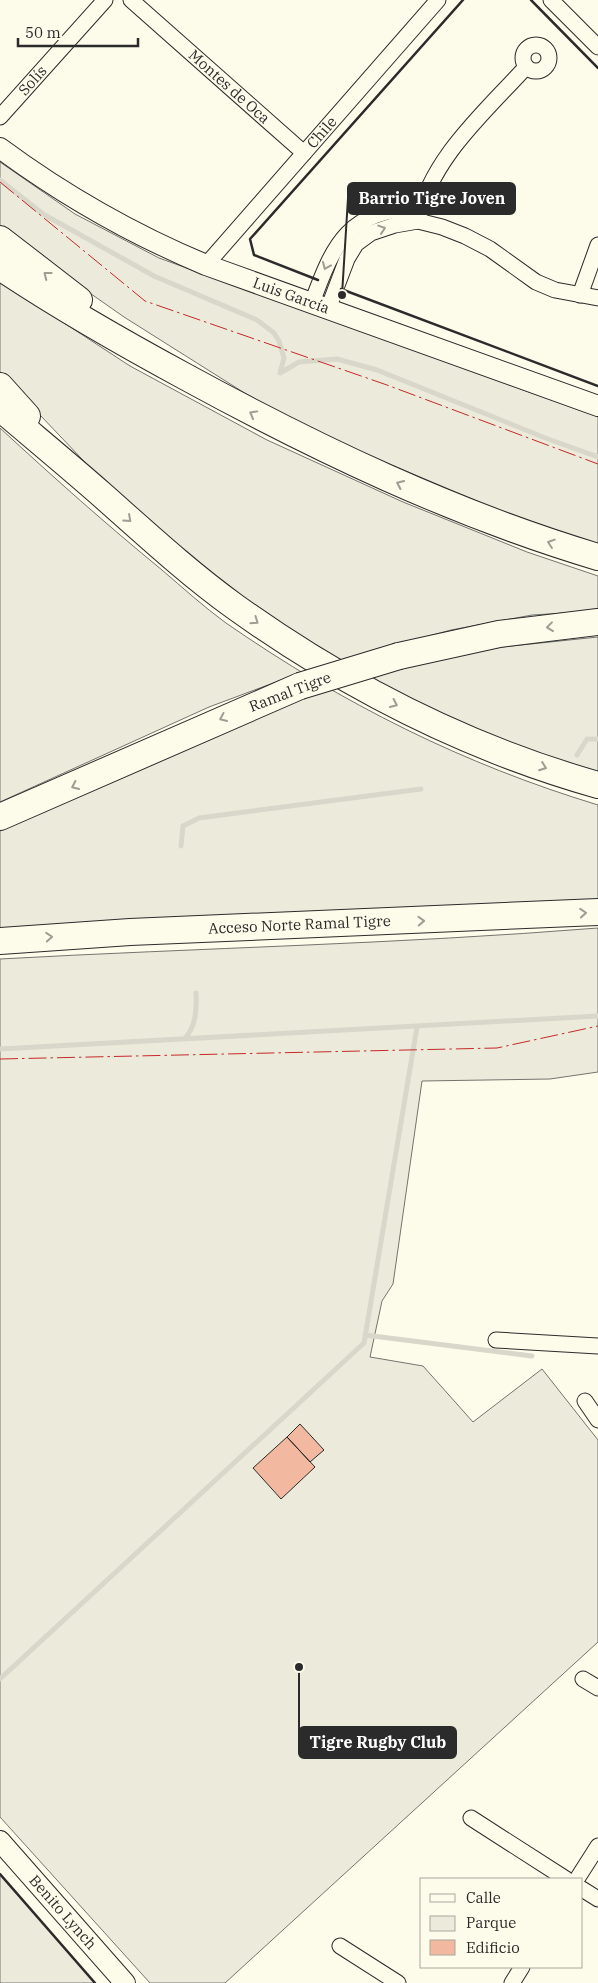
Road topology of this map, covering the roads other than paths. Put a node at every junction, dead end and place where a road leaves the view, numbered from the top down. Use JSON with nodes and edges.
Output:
{"nodes":[{"id":1,"x":105,"y":0,"type":"edge"},
{"id":2,"x":131,"y":0,"type":"edge"},
{"id":3,"x":438,"y":0,"type":"edge"},
{"id":4,"x":552,"y":0,"type":"edge"},
{"id":5,"x":598,"y":47,"type":"edge"},
{"id":6,"x":526,"y":67,"type":"dead end"},
{"id":7,"x":0,"y":117,"type":"edge"},
{"id":8,"x":0,"y":148,"type":"edge"},
{"id":9,"x":304,"y":153,"type":"junction"},
{"id":10,"x":419,"y":215,"type":"junction"},
{"id":11,"x":0,"y":239,"type":"edge"},
{"id":12,"x":598,"y":245,"type":"edge"},
{"id":13,"x":206,"y":265,"type":"junction"},
{"id":14,"x":0,"y":268,"type":"edge"},
{"id":15,"x":580,"y":295,"type":"junction"},
{"id":16,"x":598,"y":298,"type":"edge"},
{"id":17,"x":320,"y":306,"type":"junction"},
{"id":18,"x":185,"y":377,"type":"junction"},
{"id":19,"x":0,"y":386,"type":"edge"},
{"id":20,"x":598,"y":406,"type":"edge"},
{"id":21,"x":0,"y":408,"type":"edge"},
{"id":22,"x":92,"y":486,"type":"junction"},
{"id":23,"x":598,"y":557,"type":"edge"},
{"id":24,"x":598,"y":622,"type":"edge"},
{"id":25,"x":598,"y":785,"type":"edge"},
{"id":26,"x":0,"y":817,"type":"edge"},
{"id":27,"x":598,"y":912,"type":"edge"},
{"id":28,"x":0,"y":940,"type":"edge"},
{"id":29,"x":496,"y":1340,"type":"dead end"},
{"id":30,"x":598,"y":1346,"type":"edge"},
{"id":31,"x":585,"y":1401,"type":"dead end"},
{"id":32,"x":598,"y":1420,"type":"edge"},
{"id":33,"x":583,"y":1680,"type":"dead end"},
{"id":34,"x":598,"y":1688,"type":"edge"},
{"id":35,"x":471,"y":1818,"type":"dead end"},
{"id":36,"x":0,"y":1841,"type":"edge"},
{"id":37,"x":598,"y":1846,"type":"edge"},
{"id":38,"x":564,"y":1878,"type":"edge"},
{"id":39,"x":578,"y":1878,"type":"edge"},
{"id":40,"x":583,"y":1890,"type":"edge"},
{"id":41,"x":598,"y":1899,"type":"edge"},
{"id":42,"x":340,"y":1946,"type":"dead end"},
{"id":43,"x":521,"y":1968,"type":"edge"},
{"id":44,"x":125,"y":1983,"type":"edge"},
{"id":45,"x":398,"y":1983,"type":"edge"},
{"id":46,"x":512,"y":1983,"type":"edge"}],
"edges":[{"from":1,"to":7,"type":"street","name":"Solís"},
{"from":2,"to":9,"type":"street","name":"Montes de Oca"},
{"from":3,"to":9,"type":"street","name":"Chile"},
{"from":4,"to":5,"type":"street"},
{"from":6,"to":10,"type":"street"},
{"from":8,"to":13,"type":"street","name":"Luis García"},
{"from":9,"to":13,"type":"street","name":"Chile"},
{"from":10,"to":15,"type":"street"},
{"from":10,"to":17,"type":"street"},
{"from":18,"to":11,"type":"highway","one_way":true},
{"from":12,"to":15,"type":"street"},
{"from":13,"to":17,"type":"street","name":"Luis García"},
{"from":14,"to":18,"type":"highway"},
{"from":15,"to":16,"type":"street"},
{"from":17,"to":20,"type":"street","name":"Luis García"},
{"from":23,"to":18,"type":"highway","one_way":true},
{"from":19,"to":22,"type":"highway"},
{"from":21,"to":22,"type":"highway"},
{"from":22,"to":25,"type":"highway","one_way":true},
{"from":24,"to":26,"type":"highway","name":"Ramal Tigre","one_way":true,"bridge":true},
{"from":28,"to":27,"type":"highway","name":"Acceso Norte Ramal Tigre","one_way":true},
{"from":29,"to":30,"type":"street"},
{"from":31,"to":32,"type":"street"},
{"from":33,"to":34,"type":"street"},
{"from":35,"to":38,"type":"street"},
{"from":36,"to":44,"type":"street","name":"Benito Lynch"},
{"from":37,"to":39,"type":"street"},
{"from":40,"to":41,"type":"street"},
{"from":42,"to":45,"type":"street"},
{"from":43,"to":46,"type":"street"}]}
